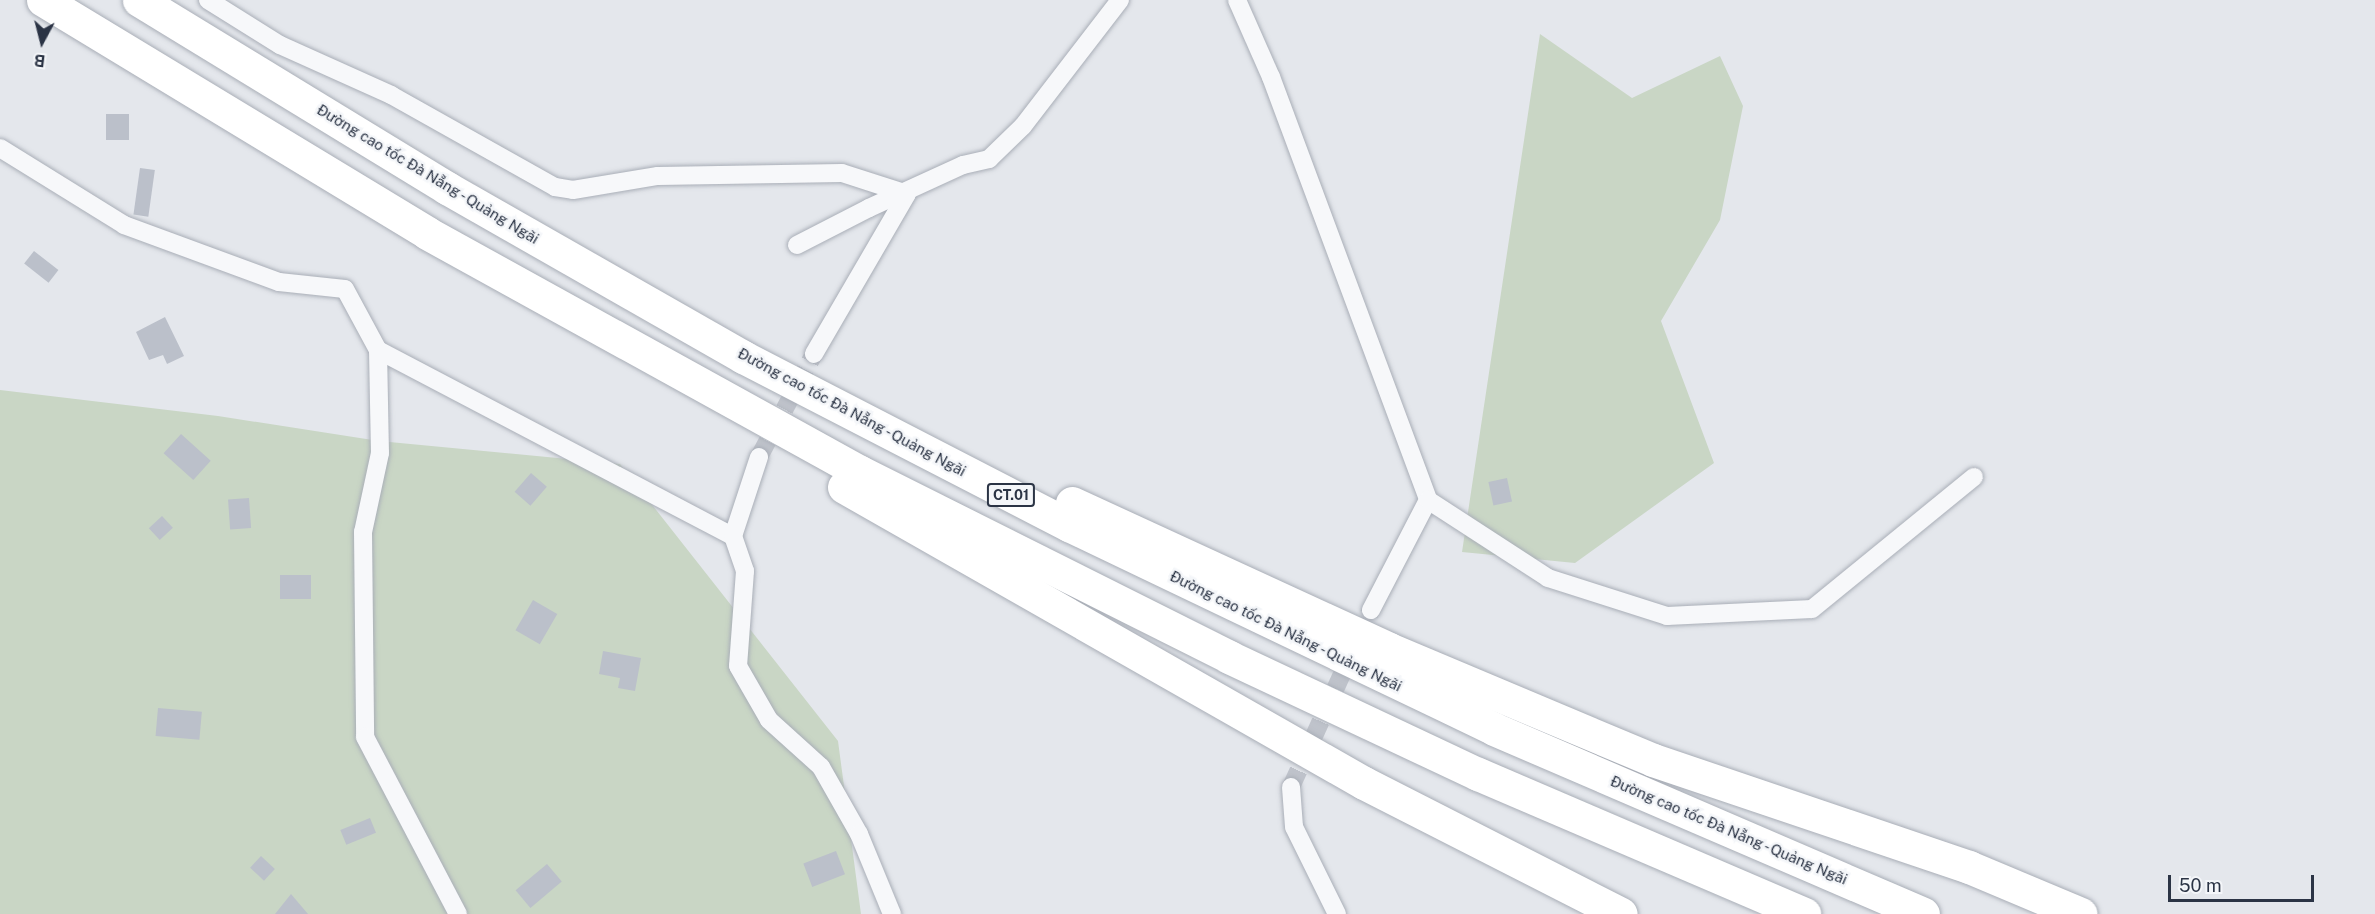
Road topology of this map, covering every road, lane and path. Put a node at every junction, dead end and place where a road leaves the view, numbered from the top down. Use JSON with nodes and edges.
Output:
{"nodes":[{"id":1,"x":43,"y":0,"type":"edge"},
{"id":2,"x":139,"y":0,"type":"edge"},
{"id":3,"x":208,"y":0,"type":"edge"},
{"id":4,"x":1120,"y":0,"type":"edge"},
{"id":5,"x":1238,"y":0,"type":"edge"},
{"id":6,"x":0,"y":148,"type":"edge"},
{"id":7,"x":907,"y":194,"type":"junction"},
{"id":8,"x":427,"y":233,"type":"junction"},
{"id":9,"x":798,"y":245,"type":"dead end"},
{"id":10,"x":378,"y":350,"type":"junction"},
{"id":11,"x":814,"y":354,"type":"tunnel mouth"},
{"id":12,"x":743,"y":357,"type":"junction"},
{"id":13,"x":759,"y":457,"type":"tunnel mouth"},
{"id":14,"x":1974,"y":477,"type":"dead end"},
{"id":15,"x":1428,"y":500,"type":"junction"},
{"id":16,"x":733,"y":536,"type":"junction"},
{"id":17,"x":1371,"y":610,"type":"tunnel mouth"},
{"id":18,"x":1291,"y":787,"type":"tunnel mouth"},
{"id":19,"x":458,"y":914,"type":"edge"},
{"id":20,"x":892,"y":914,"type":"edge"},
{"id":21,"x":1336,"y":914,"type":"edge"},
{"id":22,"x":1621,"y":914,"type":"edge"},
{"id":23,"x":1804,"y":914,"type":"edge"},
{"id":24,"x":1923,"y":914,"type":"edge"},
{"id":25,"x":2080,"y":914,"type":"edge"}],
"edges":[{"from":1,"to":8,"type":"highway"},
{"from":2,"to":12,"type":"highway","name":"Đường cao tốc Đà Nẵng - Quảng Ngãi","number":"CT.01"},
{"from":3,"to":7,"type":"street"},
{"from":4,"to":7,"type":"street"},
{"from":5,"to":15,"type":"street"},
{"from":6,"to":10,"type":"street"},
{"from":7,"to":9,"type":"street"},
{"from":7,"to":11,"type":"street"},
{"from":8,"to":22,"type":"highway"},
{"from":8,"to":23,"type":"highway"},
{"from":10,"to":16,"type":"street"},
{"from":10,"to":19,"type":"street"},
{"from":12,"to":24,"type":"highway","name":"Đường cao tốc Đà Nẵng - Quảng Ngãi","number":"CT.01"},
{"from":12,"to":25,"type":"highway"},
{"from":13,"to":16,"type":"street"},
{"from":14,"to":15,"type":"street"},
{"from":15,"to":17,"type":"street"},
{"from":16,"to":20,"type":"street"},
{"from":18,"to":21,"type":"street"}]}
